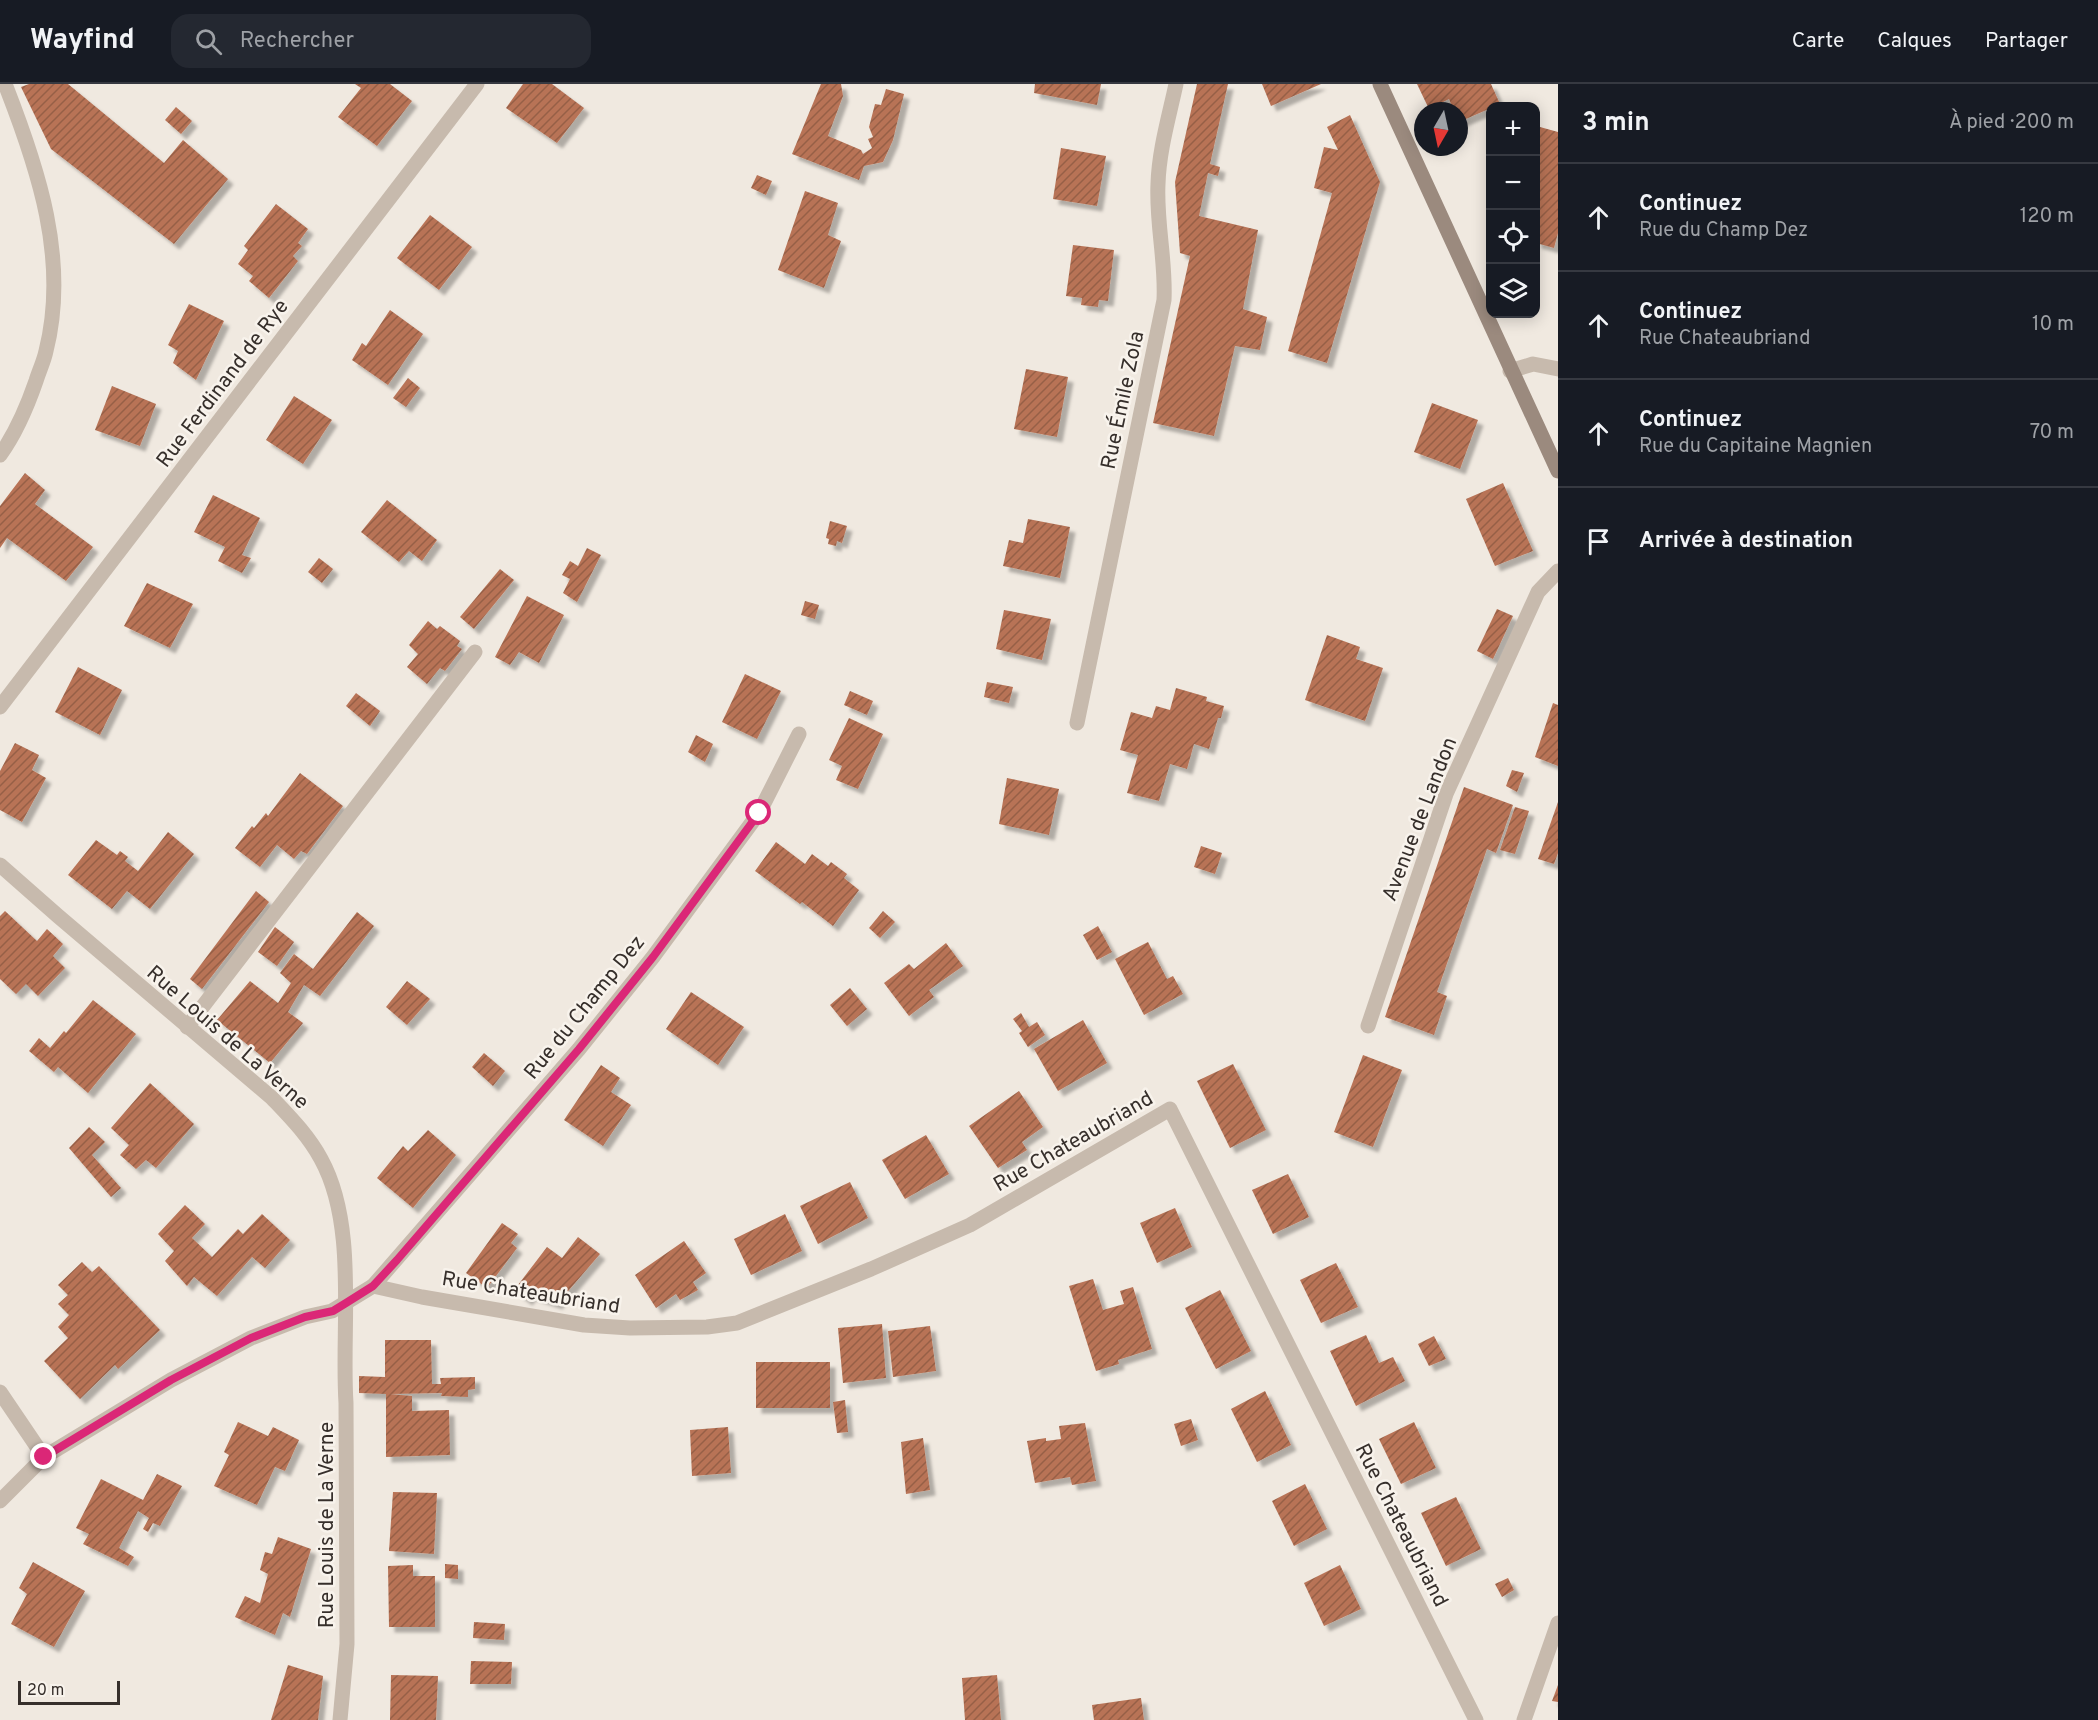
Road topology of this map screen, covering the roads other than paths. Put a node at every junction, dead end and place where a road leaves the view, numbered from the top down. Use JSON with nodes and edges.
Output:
{"nodes":[{"id":1,"x":5,"y":84,"type":"edge"},
{"id":2,"x":477,"y":84,"type":"edge"},
{"id":3,"x":1176,"y":84,"type":"edge"},
{"id":4,"x":1380,"y":84,"type":"edge"},
{"id":5,"x":1558,"y":369,"type":"edge"},
{"id":6,"x":1510,"y":370,"type":"junction"},
{"id":7,"x":1553,"y":450,"type":"edge"},
{"id":8,"x":0,"y":455,"type":"edge"},
{"id":9,"x":1558,"y":471,"type":"edge"},
{"id":10,"x":1558,"y":571,"type":"edge"},
{"id":11,"x":476,"y":652,"type":"dead end"},
{"id":12,"x":0,"y":707,"type":"edge"},
{"id":13,"x":1077,"y":723,"type":"dead end"},
{"id":14,"x":799,"y":734,"type":"dead end"},
{"id":15,"x":0,"y":864,"type":"edge"},
{"id":16,"x":1368,"y":1026,"type":"dead end"},
{"id":17,"x":187,"y":1027,"type":"junction"},
{"id":18,"x":373,"y":1286,"type":"junction"},
{"id":19,"x":346,"y":1303,"type":"junction"},
{"id":20,"x":0,"y":1392,"type":"edge"},
{"id":21,"x":44,"y":1457,"type":"junction"},
{"id":22,"x":0,"y":1501,"type":"edge"},
{"id":23,"x":1558,"y":1623,"type":"edge"},
{"id":24,"x":340,"y":1720,"type":"edge"},
{"id":25,"x":1476,"y":1720,"type":"edge"},
{"id":26,"x":1524,"y":1720,"type":"edge"}],
"edges":[{"from":1,"to":8,"type":"street"},
{"from":2,"to":12,"type":"street","name":"Rue Ferdinand de Rye"},
{"from":3,"to":13,"type":"street","name":"Rue Émile Zola"},
{"from":4,"to":6,"type":"street"},
{"from":5,"to":6,"type":"street"},
{"from":6,"to":7,"type":"street"},
{"from":7,"to":9,"type":"street"},
{"from":10,"to":16,"type":"street","name":"Avenue de Landon"},
{"from":11,"to":17,"type":"street"},
{"from":14,"to":18,"type":"street","name":"Rue du Champ Dez"},
{"from":15,"to":17,"type":"street","name":"Rue Louis de La Verne"},
{"from":17,"to":19,"type":"street","name":"Rue Louis de La Verne"},
{"from":18,"to":19,"type":"street"},
{"from":18,"to":25,"type":"street","name":"Rue Chateaubriand"},
{"from":19,"to":21,"type":"street"},
{"from":19,"to":24,"type":"street","name":"Rue Louis de La Verne"},
{"from":20,"to":21,"type":"street"},
{"from":21,"to":22,"type":"street"},
{"from":23,"to":26,"type":"street"}]}
